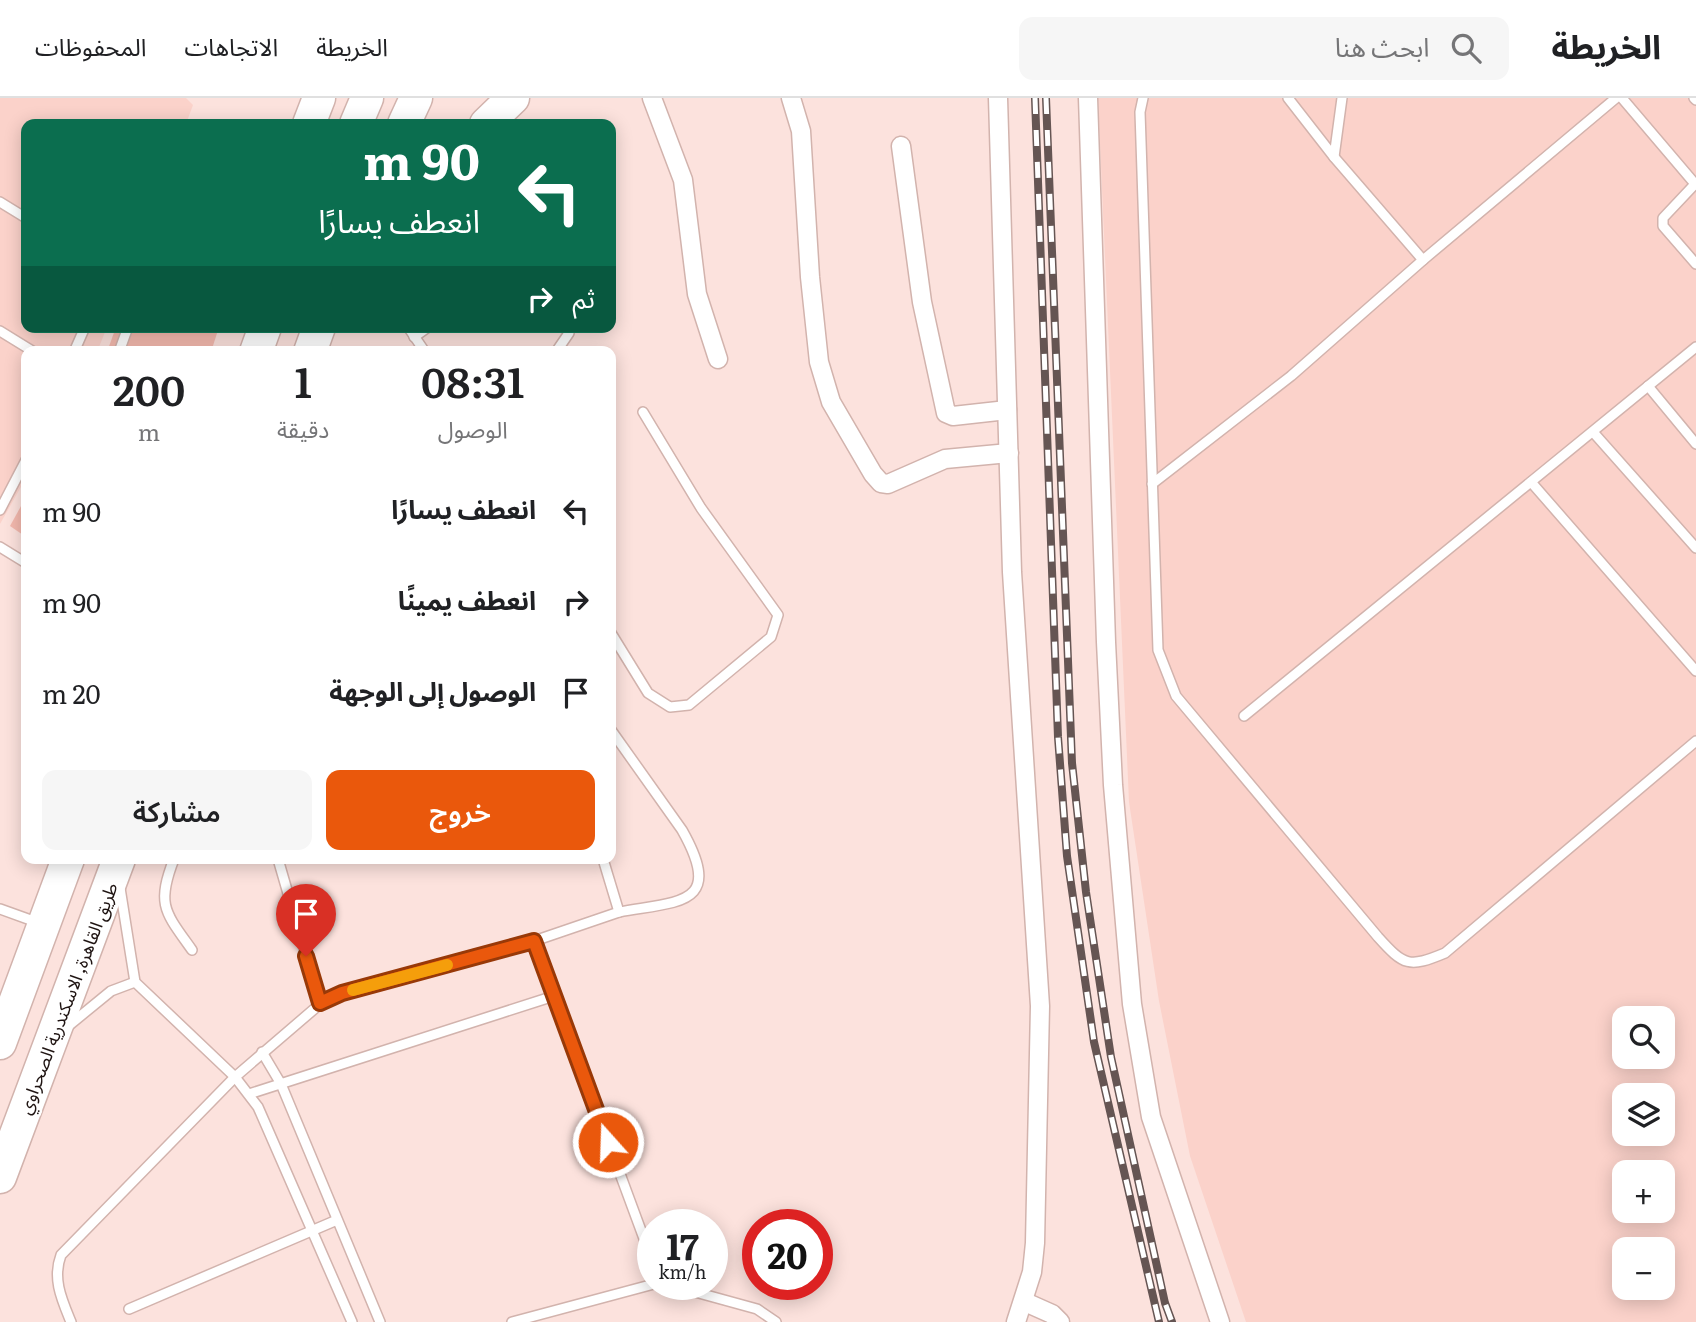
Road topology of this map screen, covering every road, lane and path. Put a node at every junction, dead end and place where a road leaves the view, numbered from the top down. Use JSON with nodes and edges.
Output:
{"nodes":[{"id":1,"x":319,"y":98,"type":"edge"},
{"id":2,"x":367,"y":98,"type":"edge"},
{"id":3,"x":416,"y":98,"type":"edge"},
{"id":4,"x":513,"y":98,"type":"edge"},
{"id":5,"x":652,"y":98,"type":"edge"},
{"id":6,"x":792,"y":98,"type":"edge"},
{"id":7,"x":998,"y":98,"type":"edge"},
{"id":8,"x":1088,"y":98,"type":"edge"},
{"id":9,"x":1143,"y":98,"type":"edge"},
{"id":10,"x":1288,"y":98,"type":"edge"},
{"id":11,"x":1342,"y":98,"type":"edge"},
{"id":12,"x":1616,"y":98,"type":"edge"},
{"id":13,"x":1622,"y":98,"type":"edge"},
{"id":14,"x":311,"y":119,"type":"edge"},
{"id":15,"x":358,"y":119,"type":"edge"},
{"id":16,"x":406,"y":119,"type":"edge"},
{"id":17,"x":491,"y":119,"type":"edge"},
{"id":18,"x":901,"y":146,"type":"dead end"},
{"id":19,"x":1334,"y":157,"type":"junction"},
{"id":20,"x":1696,"y":184,"type":"edge"},
{"id":21,"x":0,"y":202,"type":"edge"},
{"id":22,"x":21,"y":215,"type":"edge"},
{"id":23,"x":1423,"y":260,"type":"junction"},
{"id":24,"x":1696,"y":264,"type":"edge"},
{"id":25,"x":0,"y":331,"type":"edge"},
{"id":26,"x":412,"y":333,"type":"edge"},
{"id":27,"x":420,"y":333,"type":"edge"},
{"id":28,"x":414,"y":337,"type":"junction"},
{"id":29,"x":24,"y":346,"type":"edge"},
{"id":30,"x":421,"y":346,"type":"edge"},
{"id":31,"x":1696,"y":347,"type":"edge"},
{"id":32,"x":718,"y":359,"type":"dead end"},
{"id":33,"x":1648,"y":386,"type":"junction"},
{"id":34,"x":1007,"y":410,"type":"junction"},
{"id":35,"x":643,"y":412,"type":"dead end"},
{"id":36,"x":1592,"y":432,"type":"junction"},
{"id":37,"x":1696,"y":444,"type":"edge"},
{"id":38,"x":1009,"y":453,"type":"junction"},
{"id":39,"x":21,"y":470,"type":"edge"},
{"id":40,"x":1531,"y":482,"type":"junction"},
{"id":41,"x":1152,"y":484,"type":"junction"},
{"id":42,"x":0,"y":510,"type":"edge"},
{"id":43,"x":0,"y":547,"type":"edge"},
{"id":44,"x":1696,"y":548,"type":"edge"},
{"id":45,"x":21,"y":560,"type":"edge"},
{"id":46,"x":616,"y":642,"type":"edge"},
{"id":47,"x":1696,"y":671,"type":"edge"},
{"id":48,"x":1244,"y":716,"type":"dead end"},
{"id":49,"x":616,"y":737,"type":"edge"},
{"id":50,"x":1696,"y":741,"type":"edge"},
{"id":51,"x":66,"y":864,"type":"edge"},
{"id":52,"x":118,"y":864,"type":"edge"},
{"id":53,"x":118,"y":864,"type":"edge"},
{"id":54,"x":172,"y":864,"type":"edge"},
{"id":55,"x":279,"y":864,"type":"edge"},
{"id":56,"x":605,"y":864,"type":"edge"},
{"id":57,"x":0,"y":909,"type":"edge"},
{"id":58,"x":619,"y":912,"type":"junction"},
{"id":59,"x":44,"y":924,"type":"junction"},
{"id":60,"x":534,"y":941,"type":"junction"},
{"id":61,"x":192,"y":950,"type":"dead end"},
{"id":62,"x":135,"y":982,"type":"junction"},
{"id":63,"x":554,"y":996,"type":"junction"},
{"id":64,"x":320,"y":1003,"type":"junction"},
{"id":65,"x":2,"y":1032,"type":"edge"},
{"id":66,"x":51,"y":1041,"type":"junction"},
{"id":67,"x":262,"y":1052,"type":"junction"},
{"id":68,"x":235,"y":1077,"type":"junction"},
{"id":69,"x":281,"y":1084,"type":"junction"},
{"id":70,"x":249,"y":1094,"type":"junction"},
{"id":71,"x":0,"y":1177,"type":"edge"},
{"id":72,"x":337,"y":1220,"type":"junction"},
{"id":73,"x":637,"y":1220,"type":"edge"},
{"id":74,"x":313,"y":1229,"type":"junction"},
{"id":75,"x":637,"y":1289,"type":"edge"},
{"id":76,"x":724,"y":1300,"type":"edge"},
{"id":77,"x":1025,"y":1302,"type":"junction"},
{"id":78,"x":129,"y":1308,"type":"dead end"},
{"id":79,"x":71,"y":1322,"type":"edge"},
{"id":80,"x":352,"y":1322,"type":"edge"},
{"id":81,"x":380,"y":1322,"type":"edge"},
{"id":82,"x":512,"y":1322,"type":"edge"},
{"id":83,"x":776,"y":1322,"type":"edge"},
{"id":84,"x":1016,"y":1322,"type":"edge"},
{"id":85,"x":1060,"y":1322,"type":"edge"},
{"id":86,"x":1220,"y":1322,"type":"edge"}],
"edges":[{"from":1,"to":14,"type":"highway"},
{"from":2,"to":15,"type":"highway"},
{"from":3,"to":16,"type":"highway"},
{"from":4,"to":17,"type":"highway"},
{"from":5,"to":32,"type":"street"},
{"from":6,"to":38,"type":"street"},
{"from":7,"to":34,"type":"street"},
{"from":8,"to":86,"type":"street"},
{"from":9,"to":41,"type":"lane"},
{"from":10,"to":19,"type":"lane"},
{"from":11,"to":19,"type":"lane"},
{"from":12,"to":23,"type":"lane"},
{"from":13,"to":20,"type":"lane"},
{"from":18,"to":34,"type":"street"},
{"from":19,"to":23,"type":"lane"},
{"from":20,"to":24,"type":"lane"},
{"from":21,"to":22,"type":"lane"},
{"from":23,"to":41,"type":"lane"},
{"from":25,"to":29,"type":"lane"},
{"from":26,"to":28,"type":"lane"},
{"from":27,"to":28,"type":"lane"},
{"from":28,"to":30,"type":"lane"},
{"from":31,"to":33,"type":"lane"},
{"from":33,"to":36,"type":"lane"},
{"from":33,"to":37,"type":"lane"},
{"from":34,"to":38,"type":"street"},
{"from":35,"to":46,"type":"lane"},
{"from":36,"to":40,"type":"lane"},
{"from":36,"to":44,"type":"lane"},
{"from":38,"to":77,"type":"street"},
{"from":39,"to":42,"type":"lane"},
{"from":40,"to":47,"type":"lane"},
{"from":40,"to":48,"type":"lane"},
{"from":41,"to":50,"type":"lane"},
{"from":43,"to":45,"type":"lane"},
{"from":49,"to":58,"type":"lane"},
{"from":51,"to":59,"type":"highway"},
{"from":52,"to":62,"type":"lane"},
{"from":53,"to":66,"type":"highway","name":"طريق القاهرة, الاسكندرية الصحراوي"},
{"from":54,"to":61,"type":"lane"},
{"from":55,"to":64,"type":"lane"},
{"from":56,"to":58,"type":"lane"},
{"from":57,"to":59,"type":"lane"},
{"from":58,"to":60,"type":"lane"},
{"from":59,"to":65,"type":"highway"},
{"from":60,"to":63,"type":"lane"},
{"from":60,"to":64,"type":"lane"},
{"from":62,"to":66,"type":"lane"},
{"from":62,"to":68,"type":"lane"},
{"from":63,"to":69,"type":"lane"},
{"from":63,"to":73,"type":"lane"},
{"from":64,"to":67,"type":"lane"},
{"from":66,"to":71,"type":"highway","name":"طريق القاهرة, الاسكندرية الصحراوي"},
{"from":67,"to":68,"type":"lane"},
{"from":67,"to":69,"type":"lane"},
{"from":68,"to":70,"type":"lane"},
{"from":68,"to":79,"type":"lane"},
{"from":69,"to":70,"type":"lane"},
{"from":69,"to":72,"type":"lane"},
{"from":70,"to":74,"type":"lane"},
{"from":72,"to":74,"type":"lane"},
{"from":72,"to":81,"type":"lane"},
{"from":74,"to":78,"type":"lane"},
{"from":74,"to":80,"type":"lane"},
{"from":75,"to":82,"type":"lane"},
{"from":76,"to":83,"type":"lane"},
{"from":77,"to":84,"type":"street"},
{"from":77,"to":85,"type":"street"}]}
